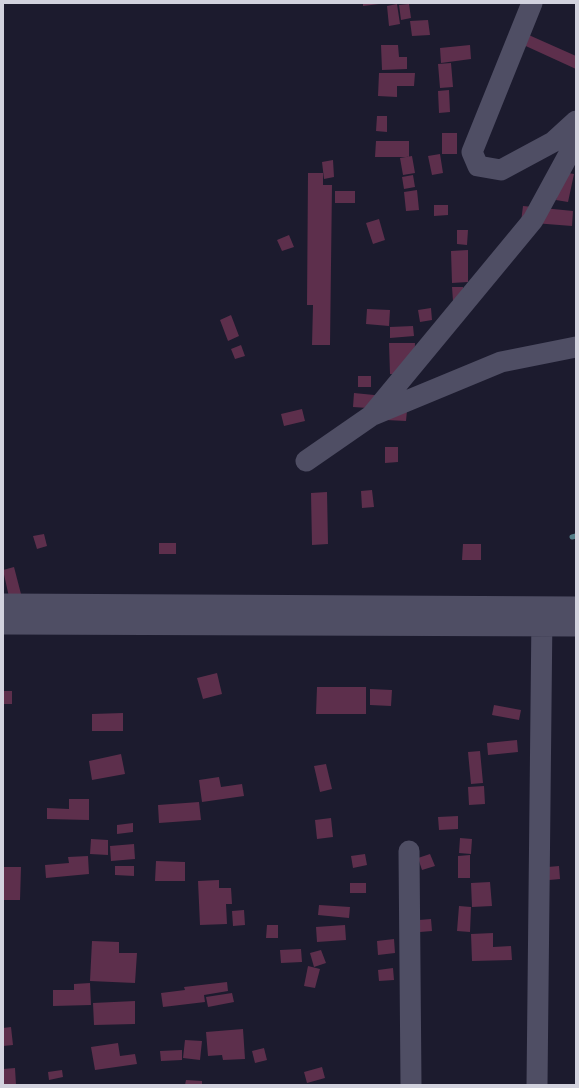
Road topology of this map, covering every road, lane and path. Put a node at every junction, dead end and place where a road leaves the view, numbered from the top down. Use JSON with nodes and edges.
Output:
{"nodes":[{"id":1,"x":532,"y":3,"type":"edge"},
{"id":2,"x":576,"y":121,"type":"edge"},
{"id":3,"x":576,"y":141,"type":"edge"},
{"id":4,"x":576,"y":348,"type":"edge"},
{"id":5,"x":371,"y":416,"type":"junction"},
{"id":6,"x":306,"y":461,"type":"dead end"},
{"id":7,"x":3,"y":604,"type":"edge"},
{"id":8,"x":576,"y":608,"type":"edge"},
{"id":9,"x":542,"y":616,"type":"junction"},
{"id":10,"x":3,"y":624,"type":"edge"},
{"id":11,"x":576,"y":626,"type":"edge"},
{"id":12,"x":409,"y":851,"type":"dead end"},
{"id":13,"x":411,"y":1085,"type":"edge"},
{"id":14,"x":537,"y":1085,"type":"edge"}],
"edges":[{"from":1,"to":2,"type":"street"},
{"from":3,"to":5,"type":"street"},
{"from":4,"to":5,"type":"street"},
{"from":5,"to":6,"type":"street"},
{"from":7,"to":9,"type":"street"},
{"from":8,"to":9,"type":"street"},
{"from":9,"to":10,"type":"street"},
{"from":9,"to":11,"type":"street"},
{"from":9,"to":14,"type":"street"},
{"from":12,"to":13,"type":"street"}]}
